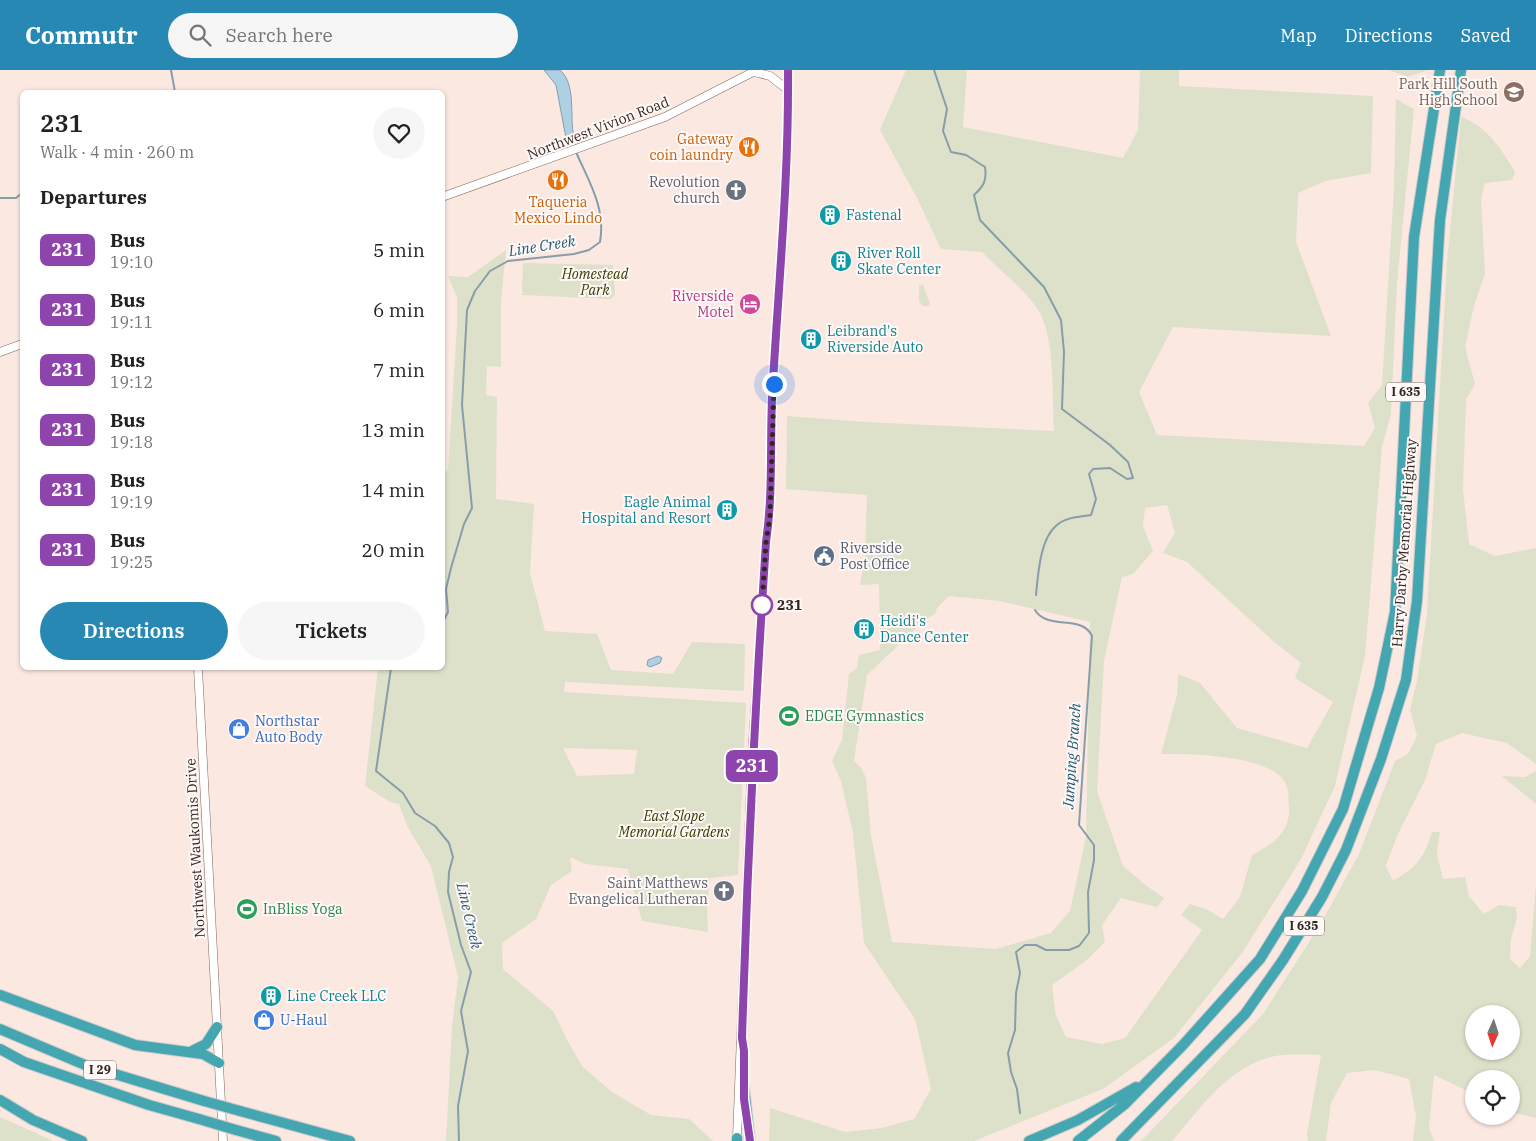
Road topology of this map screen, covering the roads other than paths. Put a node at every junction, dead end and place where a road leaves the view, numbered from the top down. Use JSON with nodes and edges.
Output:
{"nodes":[{"id":1,"x":788,"y":70,"type":"edge"},
{"id":2,"x":1440,"y":70,"type":"edge"},
{"id":3,"x":1461,"y":70,"type":"edge"},
{"id":4,"x":756,"y":71,"type":"edge"},
{"id":5,"x":788,"y":90,"type":"junction"},
{"id":6,"x":445,"y":196,"type":"edge"},
{"id":7,"x":20,"y":345,"type":"edge"},
{"id":8,"x":0,"y":352,"type":"edge"},
{"id":9,"x":198,"y":670,"type":"edge"},
{"id":10,"x":0,"y":995,"type":"edge"},
{"id":11,"x":217,"y":1027,"type":"junction"},
{"id":12,"x":0,"y":1029,"type":"edge"},
{"id":13,"x":742,"y":1038,"type":"junction"},
{"id":14,"x":0,"y":1049,"type":"edge"},
{"id":15,"x":189,"y":1052,"type":"junction"},
{"id":16,"x":219,"y":1063,"type":"junction"},
{"id":17,"x":1150,"y":1078,"type":"junction"},
{"id":18,"x":744,"y":1087,"type":"joint"},
{"id":19,"x":0,"y":1100,"type":"edge"},
{"id":20,"x":737,"y":1139,"type":"edge"},
{"id":21,"x":82,"y":1141,"type":"edge"},
{"id":22,"x":223,"y":1141,"type":"edge"},
{"id":23,"x":276,"y":1141,"type":"edge"},
{"id":24,"x":350,"y":1141,"type":"edge"},
{"id":25,"x":750,"y":1141,"type":"edge"},
{"id":26,"x":1029,"y":1141,"type":"edge"},
{"id":27,"x":1078,"y":1141,"type":"edge"},
{"id":28,"x":1121,"y":1141,"type":"edge"}],
"edges":[{"from":1,"to":5,"type":"main road"},
{"from":2,"to":17,"type":"highway","name":"Harry Darby Memorial Highway","number":"I 635"},
{"from":3,"to":28,"type":"highway","name":"Harry Darby Memorial Highway","number":"I 635"},
{"from":4,"to":5,"type":"main road"},
{"from":4,"to":6,"type":"main road","name":"Northwest Vivion Road"},
{"from":5,"to":13,"type":"main road"},
{"from":7,"to":8,"type":"main road"},
{"from":9,"to":11,"type":"main road","name":"Northwest Waukomis Drive"},
{"from":10,"to":15,"type":"highway"},
{"from":11,"to":15,"type":"highway"},
{"from":11,"to":16,"type":"main road","name":"Northwest Waukomis Drive"},
{"from":12,"to":24,"type":"highway","number":"I 29","bridge":true},
{"from":13,"to":18,"type":"main road"},
{"from":13,"to":20,"type":"main road"},
{"from":14,"to":23,"type":"highway","number":"I 29","bridge":true},
{"from":15,"to":16,"type":"highway"},
{"from":16,"to":22,"type":"main road","name":"Northwest Waukomis Drive"},
{"from":17,"to":26,"type":"highway"},
{"from":17,"to":27,"type":"highway"},
{"from":18,"to":25,"type":"highway"},
{"from":19,"to":21,"type":"highway"}]}
